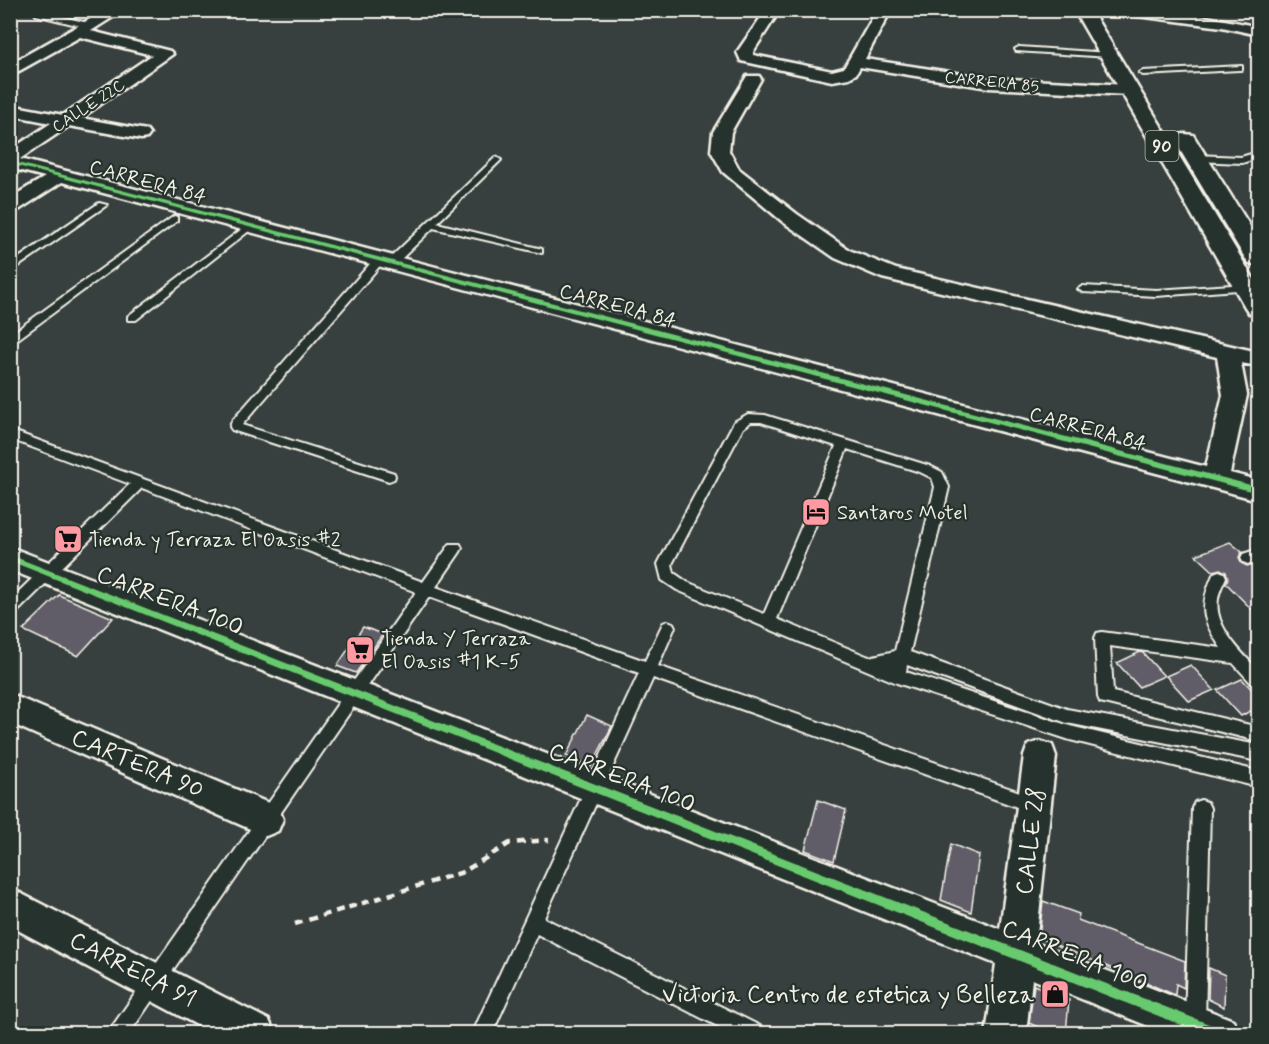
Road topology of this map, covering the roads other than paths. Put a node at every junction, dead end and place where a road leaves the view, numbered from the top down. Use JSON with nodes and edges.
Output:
{"nodes":[{"id":1,"x":117,"y":10,"type":"edge"},
{"id":2,"x":773,"y":10,"type":"edge"},
{"id":3,"x":884,"y":10,"type":"edge"},
{"id":4,"x":1082,"y":10,"type":"edge"},
{"id":5,"x":1102,"y":10,"type":"edge"},
{"id":6,"x":1122,"y":10,"type":"edge"},
{"id":7,"x":39,"y":13,"type":"dead end"},
{"id":8,"x":83,"y":29,"type":"junction"},
{"id":9,"x":1258,"y":31,"type":"edge"},
{"id":10,"x":1019,"y":49,"type":"dead end"},
{"id":11,"x":855,"y":62,"type":"junction"},
{"id":12,"x":1128,"y":65,"type":"junction"},
{"id":13,"x":1239,"y":68,"type":"dead end"},
{"id":14,"x":10,"y":71,"type":"edge"},
{"id":15,"x":753,"y":79,"type":"dead end"},
{"id":16,"x":1155,"y":92,"type":"dead end"},
{"id":17,"x":10,"y":111,"type":"edge"},
{"id":18,"x":64,"y":120,"type":"junction"},
{"id":19,"x":1173,"y":120,"type":"dead end"},
{"id":20,"x":141,"y":134,"type":"dead end"},
{"id":21,"x":1258,"y":155,"type":"edge"},
{"id":22,"x":1196,"y":158,"type":"junction"},
{"id":23,"x":10,"y":160,"type":"edge"},
{"id":24,"x":496,"y":160,"type":"dead end"},
{"id":25,"x":60,"y":175,"type":"junction"},
{"id":26,"x":102,"y":205,"type":"dead end"},
{"id":27,"x":10,"y":207,"type":"edge"},
{"id":28,"x":174,"y":219,"type":"dead end"},
{"id":29,"x":430,"y":224,"type":"junction"},
{"id":30,"x":251,"y":225,"type":"junction"},
{"id":31,"x":538,"y":251,"type":"dead end"},
{"id":32,"x":1258,"y":258,"type":"edge"},
{"id":33,"x":386,"y":261,"type":"junction"},
{"id":34,"x":10,"y":268,"type":"edge"},
{"id":35,"x":1083,"y":289,"type":"dead end"},
{"id":36,"x":1253,"y":297,"type":"edge"},
{"id":37,"x":132,"y":318,"type":"dead end"},
{"id":38,"x":10,"y":341,"type":"edge"},
{"id":39,"x":1228,"y":352,"type":"junction"},
{"id":40,"x":1258,"y":359,"type":"edge"},
{"id":41,"x":10,"y":434,"type":"edge"},
{"id":42,"x":843,"y":444,"type":"junction"},
{"id":43,"x":389,"y":476,"type":"dead end"},
{"id":44,"x":1216,"y":479,"type":"junction"},
{"id":45,"x":140,"y":483,"type":"junction"},
{"id":46,"x":1258,"y":490,"type":"edge"},
{"id":47,"x":456,"y":548,"type":"dead end"},
{"id":48,"x":10,"y":558,"type":"edge"},
{"id":49,"x":48,"y":573,"type":"junction"},
{"id":50,"x":1219,"y":577,"type":"dead end"},
{"id":51,"x":426,"y":590,"type":"junction"},
{"id":52,"x":10,"y":610,"type":"edge"},
{"id":53,"x":768,"y":622,"type":"junction"},
{"id":54,"x":668,"y":627,"type":"dead end"},
{"id":55,"x":902,"y":657,"type":"junction"},
{"id":56,"x":1236,"y":657,"type":"junction"},
{"id":57,"x":869,"y":664,"type":"junction"},
{"id":58,"x":648,"y":670,"type":"junction"},
{"id":59,"x":897,"y":676,"type":"junction"},
{"id":60,"x":1258,"y":680,"type":"edge"},
{"id":61,"x":354,"y":693,"type":"junction"},
{"id":62,"x":10,"y":708,"type":"edge"},
{"id":63,"x":1258,"y":734,"type":"edge"},
{"id":64,"x":1258,"y":753,"type":"edge"},
{"id":65,"x":1040,"y":756,"type":"dead end"},
{"id":66,"x":1258,"y":779,"type":"edge"},
{"id":67,"x":594,"y":787,"type":"junction"},
{"id":68,"x":1034,"y":805,"type":"junction"},
{"id":69,"x":1201,"y":807,"type":"dead end"},
{"id":70,"x":266,"y":819,"type":"junction"},
{"id":71,"x":10,"y":906,"type":"edge"},
{"id":72,"x":532,"y":922,"type":"junction"},
{"id":73,"x":1016,"y":952,"type":"junction"},
{"id":74,"x":154,"y":979,"type":"junction"},
{"id":75,"x":1203,"y":1030,"type":"edge"},
{"id":76,"x":117,"y":1034,"type":"edge"},
{"id":77,"x":255,"y":1034,"type":"edge"},
{"id":78,"x":482,"y":1034,"type":"edge"},
{"id":79,"x":755,"y":1034,"type":"edge"},
{"id":80,"x":1006,"y":1034,"type":"edge"}],
"edges":[{"from":1,"to":8,"type":"street"},
{"from":2,"to":11,"type":"street"},
{"from":3,"to":11,"type":"street"},
{"from":4,"to":12,"type":"highway","number":"90"},
{"from":5,"to":12,"type":"highway","number":"90"},
{"from":6,"to":9,"type":"street"},
{"from":7,"to":8,"type":"lane"},
{"from":8,"to":14,"type":"street"},
{"from":8,"to":18,"type":"street","name":"CALLE 22C"},
{"from":10,"to":12,"type":"lane"},
{"from":11,"to":12,"type":"street","name":"CARRERA 85"},
{"from":12,"to":13,"type":"lane"},
{"from":12,"to":16,"type":"highway","number":"90"},
{"from":12,"to":36,"type":"highway","number":"90"},
{"from":15,"to":39,"type":"street"},
{"from":17,"to":18,"type":"street"},
{"from":18,"to":20,"type":"street"},
{"from":18,"to":23,"type":"street","name":"CALLE 22C"},
{"from":19,"to":22,"type":"highway","number":"90"},
{"from":21,"to":22,"type":"lane"},
{"from":22,"to":32,"type":"highway","number":"90"},
{"from":23,"to":25,"type":"street","name":"CARRERA 84"},
{"from":24,"to":29,"type":"lane"},
{"from":25,"to":27,"type":"street"},
{"from":25,"to":30,"type":"street","name":"CARRERA 84"},
{"from":26,"to":34,"type":"lane"},
{"from":28,"to":38,"type":"lane"},
{"from":29,"to":31,"type":"lane"},
{"from":29,"to":33,"type":"lane"},
{"from":30,"to":33,"type":"street","name":"CARRERA 84"},
{"from":30,"to":37,"type":"lane"},
{"from":33,"to":43,"type":"lane"},
{"from":33,"to":44,"type":"street","name":"CARRERA 84"},
{"from":35,"to":36,"type":"lane"},
{"from":39,"to":40,"type":"street"},
{"from":39,"to":44,"type":"street"},
{"from":41,"to":45,"type":"lane"},
{"from":42,"to":53,"type":"lane"},
{"from":42,"to":53,"type":"lane"},
{"from":42,"to":55,"type":"lane"},
{"from":44,"to":46,"type":"street","name":"CARRERA 84"},
{"from":45,"to":49,"type":"lane"},
{"from":45,"to":51,"type":"lane"},
{"from":47,"to":51,"type":"lane"},
{"from":48,"to":49,"type":"street","name":"CARRERA 100"},
{"from":49,"to":52,"type":"lane"},
{"from":49,"to":61,"type":"street","name":"CARRERA 100"},
{"from":50,"to":56,"type":"lane"},
{"from":51,"to":58,"type":"lane"},
{"from":51,"to":61,"type":"lane"},
{"from":53,"to":57,"type":"lane"},
{"from":54,"to":58,"type":"lane"},
{"from":55,"to":57,"type":"lane"},
{"from":55,"to":59,"type":"lane"},
{"from":55,"to":64,"type":"lane"},
{"from":56,"to":60,"type":"lane"},
{"from":56,"to":63,"type":"lane"},
{"from":57,"to":59,"type":"lane"},
{"from":58,"to":67,"type":"lane"},
{"from":58,"to":68,"type":"lane"},
{"from":59,"to":66,"type":"lane"},
{"from":61,"to":67,"type":"street","name":"CARRERA 100"},
{"from":61,"to":70,"type":"lane"},
{"from":62,"to":70,"type":"street","name":"CARTERA 90"},
{"from":65,"to":68,"type":"street","name":"CALLE 28"},
{"from":67,"to":72,"type":"lane"},
{"from":67,"to":73,"type":"street","name":"CARRERA 100"},
{"from":68,"to":73,"type":"street","name":"CALLE 28"},
{"from":69,"to":75,"type":"lane"},
{"from":70,"to":74,"type":"lane"},
{"from":71,"to":74,"type":"street","name":"CARRERA 91"},
{"from":72,"to":78,"type":"lane"},
{"from":72,"to":79,"type":"lane"},
{"from":73,"to":75,"type":"street","name":"CARRERA 100"},
{"from":73,"to":80,"type":"street","name":"CALLE 28"},
{"from":74,"to":76,"type":"lane"},
{"from":74,"to":77,"type":"street","name":"CARRERA 91"}]}
